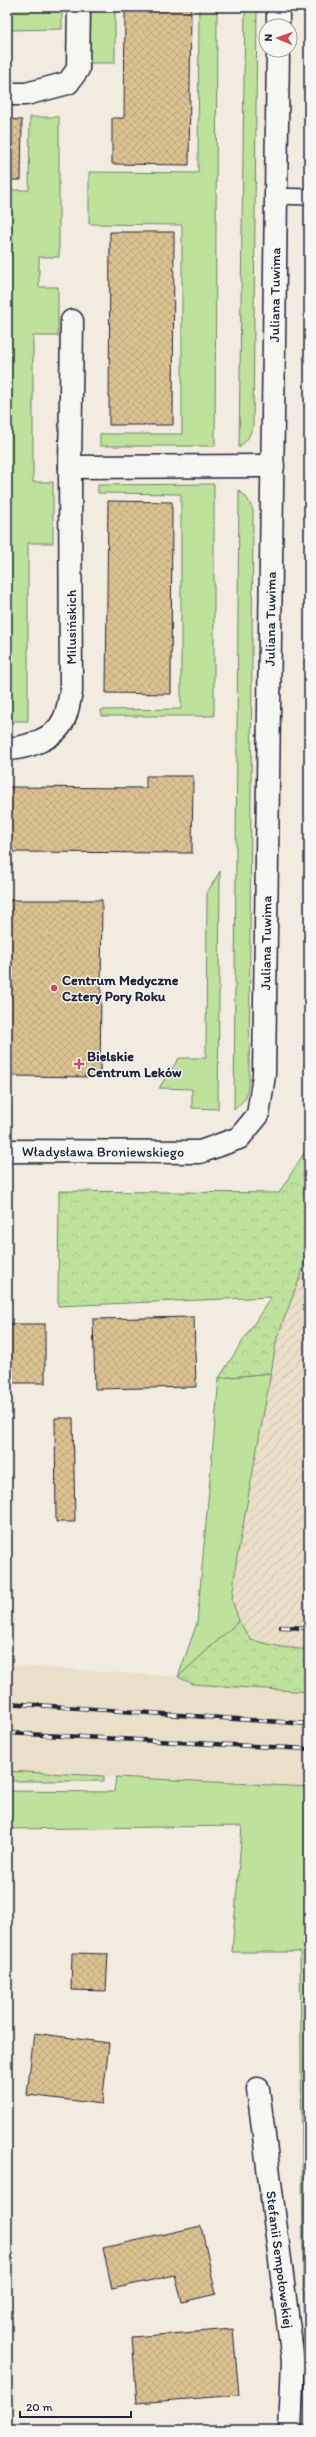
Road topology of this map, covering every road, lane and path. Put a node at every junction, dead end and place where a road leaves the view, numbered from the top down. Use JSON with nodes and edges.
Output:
{"nodes":[{"id":1,"x":79,"y":7,"type":"edge"},
{"id":2,"x":278,"y":7,"type":"edge"},
{"id":3,"x":278,"y":18,"type":"edge"},
{"id":4,"x":278,"y":58,"type":"edge"},
{"id":5,"x":7,"y":94,"type":"edge"},
{"id":6,"x":276,"y":196,"type":"junction"},
{"id":7,"x":309,"y":197,"type":"edge"},
{"id":8,"x":72,"y":321,"type":"dead end"},
{"id":9,"x":273,"y":466,"type":"junction"},
{"id":10,"x":70,"y":467,"type":"junction"},
{"id":11,"x":7,"y":749,"type":"edge"},
{"id":12,"x":7,"y":1151,"type":"edge"},
{"id":13,"x":200,"y":1152,"type":"joint"},
{"id":14,"x":258,"y":2089,"type":"dead end"},
{"id":15,"x":290,"y":2430,"type":"edge"}],
"edges":[{"from":1,"to":5,"type":"street"},
{"from":2,"to":3,"type":"street"},
{"from":4,"to":6,"type":"street","name":"Juliana Tuwima"},
{"from":6,"to":7,"type":"lane"},
{"from":6,"to":9,"type":"street","name":"Juliana Tuwima"},
{"from":8,"to":10,"type":"street","name":"Milusińskich"},
{"from":9,"to":10,"type":"street"},
{"from":9,"to":13,"type":"street","name":"Juliana Tuwima"},
{"from":10,"to":11,"type":"street","name":"Milusińskich"},
{"from":12,"to":13,"type":"street","name":"Władysława Broniewskiego"},
{"from":14,"to":15,"type":"street","name":"Stefanii Sempołowskiej"}]}
